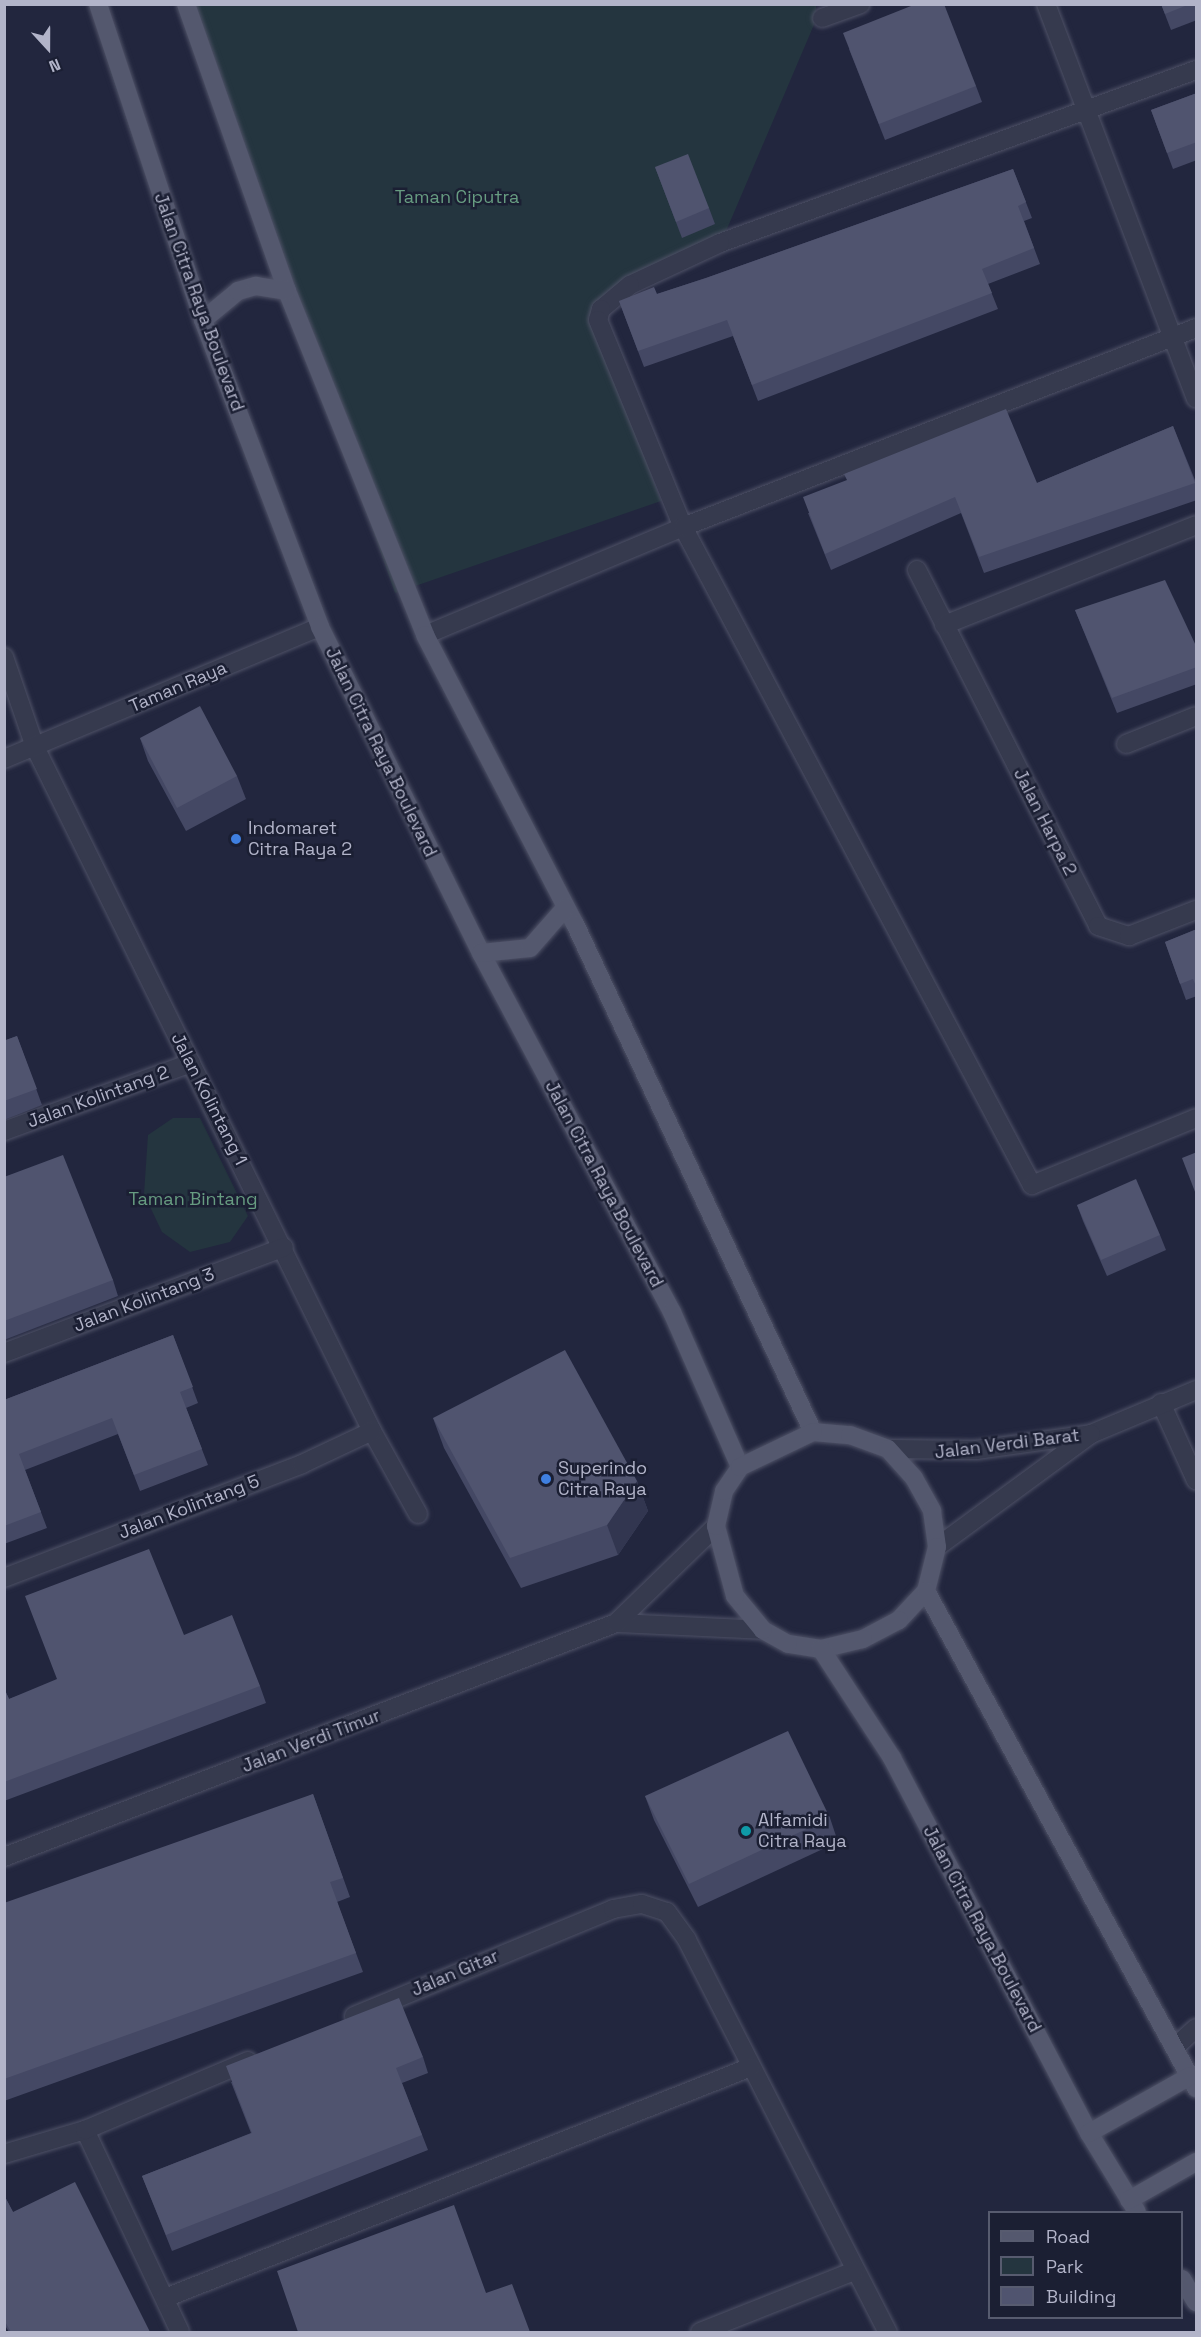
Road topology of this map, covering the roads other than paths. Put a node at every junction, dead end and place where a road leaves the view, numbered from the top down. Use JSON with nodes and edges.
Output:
{"nodes":[{"id":1,"x":98,"y":4,"type":"edge"},
{"id":2,"x":186,"y":4,"type":"edge"},
{"id":3,"x":861,"y":4,"type":"edge"},
{"id":4,"x":1046,"y":4,"type":"edge"},
{"id":5,"x":822,"y":18,"type":"dead end"},
{"id":6,"x":1197,"y":70,"type":"edge"},
{"id":7,"x":1086,"y":111,"type":"junction"},
{"id":8,"x":287,"y":291,"type":"junction"},
{"id":9,"x":203,"y":320,"type":"junction"},
{"id":10,"x":1197,"y":328,"type":"edge"},
{"id":11,"x":1172,"y":337,"type":"junction"},
{"id":12,"x":1197,"y":398,"type":"edge"},
{"id":13,"x":1197,"y":525,"type":"edge"},
{"id":14,"x":683,"y":527,"type":"junction"},
{"id":15,"x":916,"y":570,"type":"dead end"},
{"id":16,"x":944,"y":625,"type":"junction"},
{"id":17,"x":320,"y":627,"type":"junction"},
{"id":18,"x":425,"y":635,"type":"junction"},
{"id":19,"x":4,"y":657,"type":"edge"},
{"id":20,"x":1197,"y":716,"type":"edge"},
{"id":21,"x":1126,"y":744,"type":"dead end"},
{"id":22,"x":35,"y":747,"type":"junction"},
{"id":23,"x":4,"y":759,"type":"edge"},
{"id":24,"x":565,"y":908,"type":"junction"},
{"id":25,"x":1197,"y":910,"type":"edge"},
{"id":26,"x":481,"y":953,"type":"junction"},
{"id":27,"x":191,"y":1063,"type":"junction"},
{"id":28,"x":1197,"y":1118,"type":"edge"},
{"id":29,"x":4,"y":1131,"type":"edge"},
{"id":30,"x":284,"y":1246,"type":"junction"},
{"id":31,"x":4,"y":1353,"type":"edge"},
{"id":32,"x":1197,"y":1390,"type":"edge"},
{"id":33,"x":1161,"y":1403,"type":"junction"},
{"id":34,"x":372,"y":1431,"type":"junction"},
{"id":35,"x":813,"y":1432,"type":"junction"},
{"id":36,"x":1091,"y":1434,"type":"junction"},
{"id":37,"x":888,"y":1449,"type":"junction"},
{"id":38,"x":740,"y":1467,"type":"junction"},
{"id":39,"x":1197,"y":1480,"type":"edge"},
{"id":40,"x":418,"y":1514,"type":"dead end"},
{"id":41,"x":716,"y":1526,"type":"junction"},
{"id":42,"x":938,"y":1547,"type":"junction"},
{"id":43,"x":4,"y":1578,"type":"edge"},
{"id":44,"x":926,"y":1590,"type":"junction"},
{"id":45,"x":616,"y":1623,"type":"junction"},
{"id":46,"x":763,"y":1630,"type":"junction"},
{"id":47,"x":820,"y":1649,"type":"junction"},
{"id":48,"x":4,"y":1857,"type":"edge"},
{"id":49,"x":335,"y":2024,"type":"edge"},
{"id":50,"x":1197,"y":2028,"type":"edge"},
{"id":51,"x":1174,"y":2047,"type":"junction"},
{"id":52,"x":270,"y":2052,"type":"edge"},
{"id":53,"x":751,"y":2067,"type":"junction"},
{"id":54,"x":1193,"y":2082,"type":"edge"},
{"id":55,"x":85,"y":2130,"type":"junction"},
{"id":56,"x":1089,"y":2133,"type":"junction"},
{"id":57,"x":4,"y":2154,"type":"edge"},
{"id":58,"x":1197,"y":2162,"type":"edge"},
{"id":59,"x":1133,"y":2206,"type":"edge"},
{"id":60,"x":854,"y":2271,"type":"junction"},
{"id":61,"x":1183,"y":2281,"type":"edge"},
{"id":62,"x":165,"y":2298,"type":"junction"},
{"id":63,"x":1197,"y":2302,"type":"edge"},
{"id":64,"x":180,"y":2332,"type":"edge"},
{"id":65,"x":700,"y":2332,"type":"edge"},
{"id":66,"x":888,"y":2332,"type":"edge"}],
"edges":[{"from":1,"to":9,"type":"main road","name":"Jalan Citra Raya Boulevard"},
{"from":2,"to":8,"type":"main road"},
{"from":3,"to":5,"type":"street"},
{"from":4,"to":7,"type":"street"},
{"from":6,"to":7,"type":"street"},
{"from":7,"to":11,"type":"street"},
{"from":7,"to":14,"type":"street"},
{"from":8,"to":9,"type":"main road"},
{"from":8,"to":18,"type":"main road"},
{"from":9,"to":17,"type":"main road","name":"Jalan Citra Raya Boulevard"},
{"from":10,"to":11,"type":"street"},
{"from":11,"to":12,"type":"street"},
{"from":11,"to":14,"type":"street"},
{"from":13,"to":16,"type":"street"},
{"from":14,"to":18,"type":"street"},
{"from":14,"to":28,"type":"street"},
{"from":15,"to":16,"type":"street","name":"Jalan Harpa 2"},
{"from":16,"to":25,"type":"street","name":"Jalan Harpa 2"},
{"from":17,"to":22,"type":"street","name":"Taman Raya"},
{"from":17,"to":26,"type":"main road","name":"Jalan Citra Raya Boulevard"},
{"from":18,"to":24,"type":"main road"},
{"from":19,"to":22,"type":"street","name":"Jalan Kolintang 1"},
{"from":20,"to":21,"type":"street"},
{"from":22,"to":23,"type":"street","name":"Taman Raya"},
{"from":22,"to":27,"type":"street","name":"Jalan Kolintang 1"},
{"from":24,"to":26,"type":"main road"},
{"from":24,"to":35,"type":"main road"},
{"from":26,"to":38,"type":"main road","name":"Jalan Citra Raya Boulevard"},
{"from":27,"to":29,"type":"street","name":"Jalan Kolintang 2"},
{"from":27,"to":30,"type":"street","name":"Jalan Kolintang 1"},
{"from":30,"to":31,"type":"street","name":"Jalan Kolintang 3"},
{"from":30,"to":34,"type":"street","name":"Jalan Kolintang 1"},
{"from":32,"to":33,"type":"street","name":"Jalan Verdi Barat"},
{"from":33,"to":36,"type":"street","name":"Jalan Verdi Barat"},
{"from":33,"to":39,"type":"street"},
{"from":34,"to":40,"type":"street","name":"Jalan Kolintang 1"},
{"from":34,"to":43,"type":"street","name":"Jalan Kolintang 5"},
{"from":35,"to":37,"type":"main road"},
{"from":35,"to":38,"type":"main road"},
{"from":36,"to":37,"type":"street","name":"Jalan Verdi Barat"},
{"from":36,"to":42,"type":"street","name":"Jalan Verdi Barat"},
{"from":37,"to":42,"type":"main road"},
{"from":38,"to":41,"type":"main road"},
{"from":41,"to":45,"type":"street","name":"Jalan Verdi Timur"},
{"from":41,"to":46,"type":"main road"},
{"from":42,"to":44,"type":"main road"},
{"from":44,"to":47,"type":"main road"},
{"from":44,"to":51,"type":"main road"},
{"from":45,"to":46,"type":"street","name":"Jalan Verdi Timur"},
{"from":45,"to":48,"type":"street","name":"Jalan Verdi Timur"},
{"from":46,"to":47,"type":"main road"},
{"from":47,"to":56,"type":"main road","name":"Jalan Citra Raya Boulevard"},
{"from":49,"to":53,"type":"street","name":"Jalan Gitar"},
{"from":50,"to":51,"type":"street"},
{"from":51,"to":54,"type":"main road"},
{"from":52,"to":55,"type":"street"},
{"from":53,"to":60,"type":"street","name":"Jalan Gitar"},
{"from":53,"to":62,"type":"street"},
{"from":54,"to":56,"type":"main road"},
{"from":55,"to":57,"type":"street"},
{"from":55,"to":62,"type":"street"},
{"from":56,"to":59,"type":"main road","name":"Jalan Citra Raya Boulevard"},
{"from":58,"to":59,"type":"main road"},
{"from":60,"to":65,"type":"street"},
{"from":60,"to":66,"type":"street","name":"Jalan Gitar"},
{"from":61,"to":63,"type":"main road"},
{"from":62,"to":64,"type":"street"}]}
